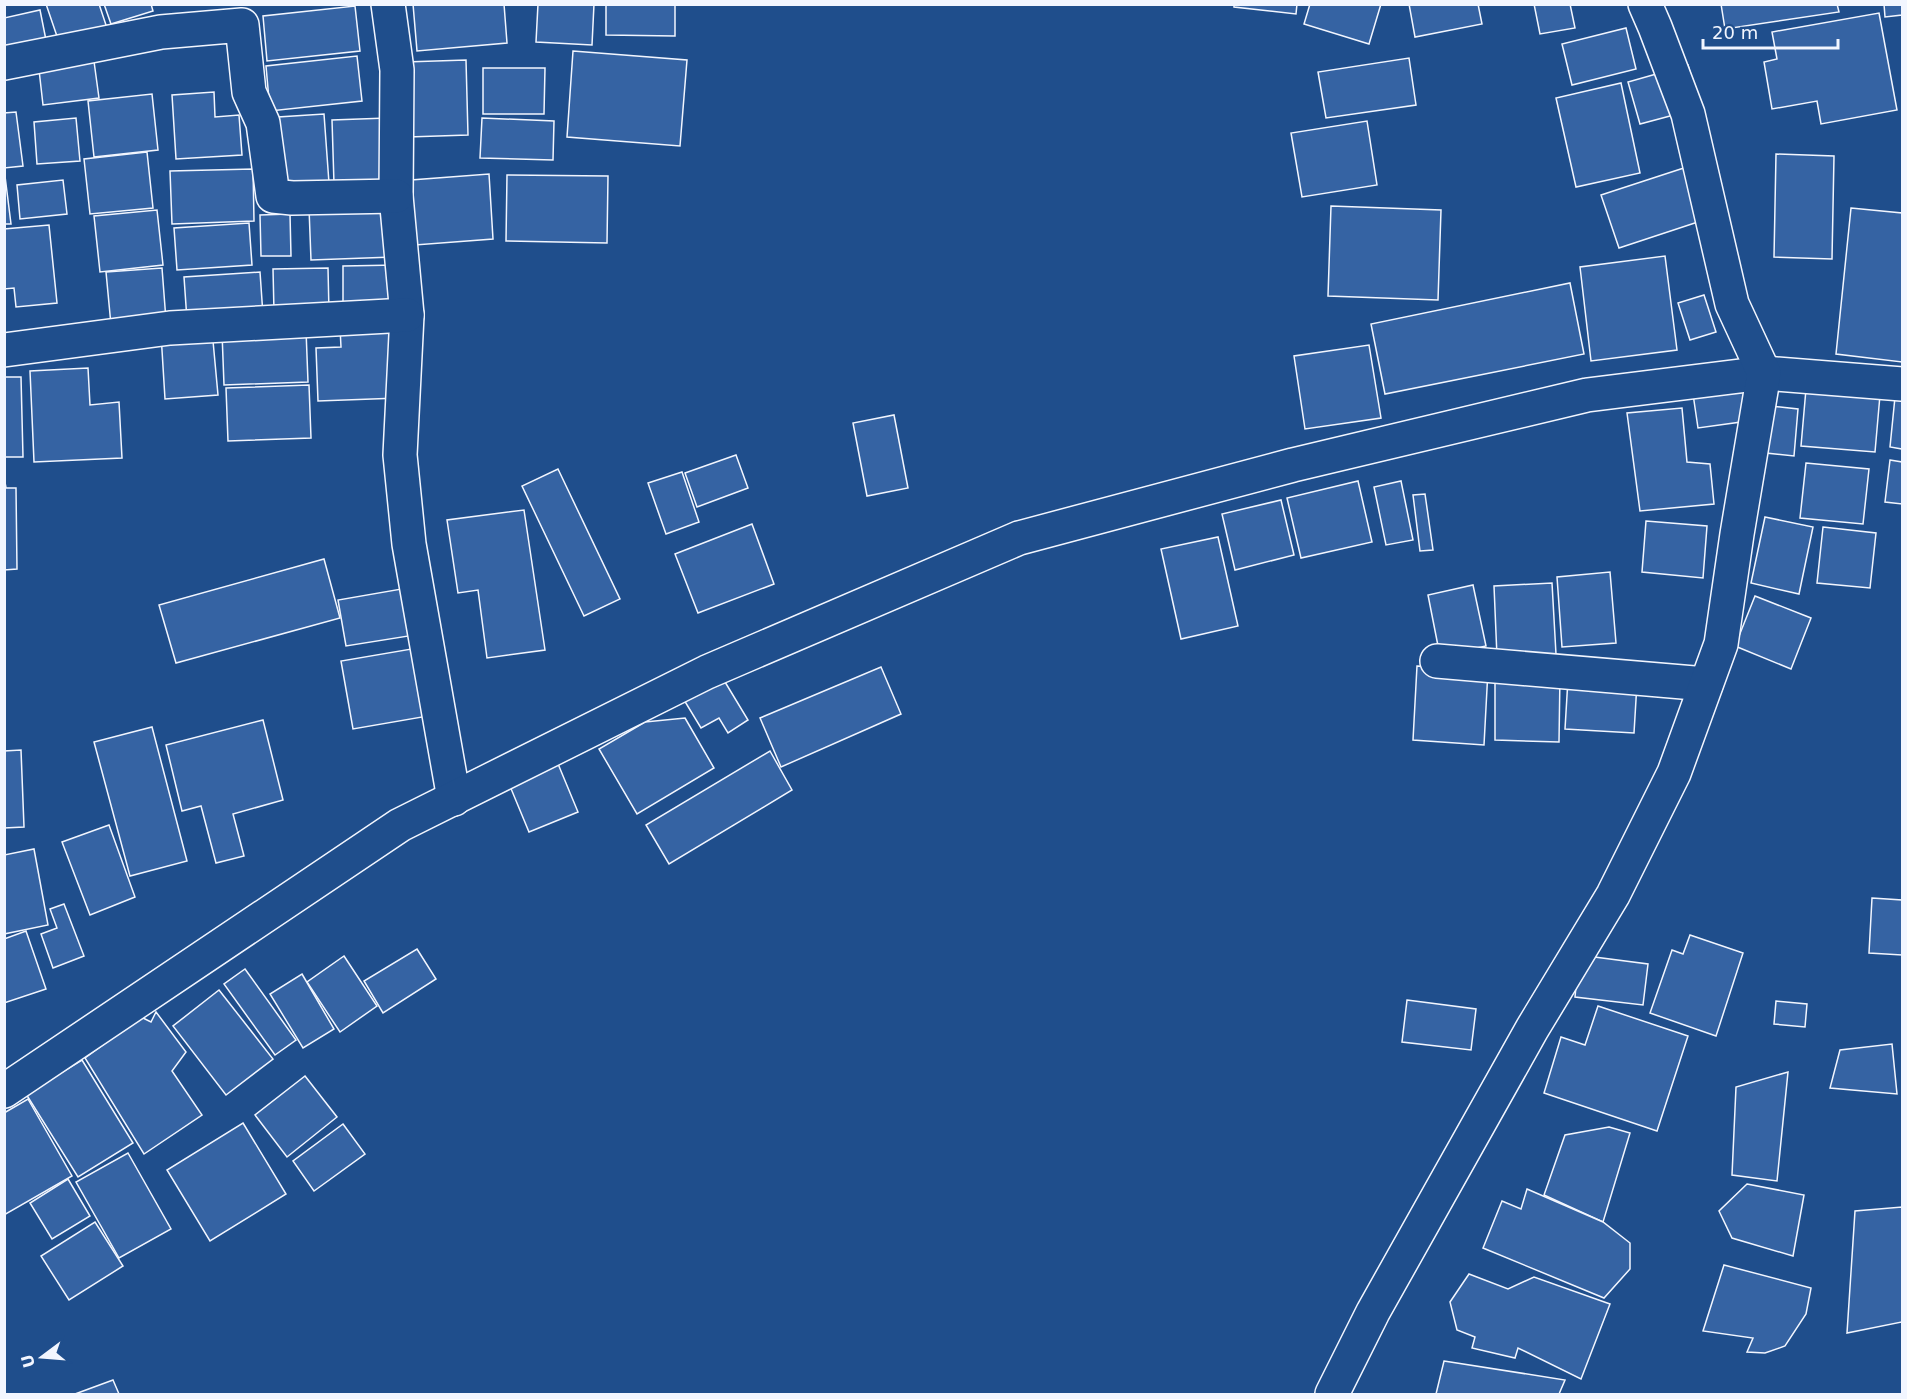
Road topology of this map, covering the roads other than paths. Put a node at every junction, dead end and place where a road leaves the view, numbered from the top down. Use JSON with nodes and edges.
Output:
{"nodes":[{"id":1,"x":388,"y":4,"type":"edge"},
{"id":2,"x":1645,"y":4,"type":"edge"},
{"id":3,"x":4,"y":63,"type":"edge"},
{"id":4,"x":396,"y":196,"type":"junction"},
{"id":5,"x":407,"y":315,"type":"junction"},
{"id":6,"x":4,"y":350,"type":"edge"},
{"id":7,"x":1764,"y":373,"type":"junction"},
{"id":8,"x":1902,"y":384,"type":"edge"},
{"id":9,"x":1437,"y":661,"type":"dead end"},
{"id":10,"x":1706,"y":684,"type":"junction"},
{"id":11,"x":454,"y":798,"type":"junction"},
{"id":12,"x":4,"y":1091,"type":"edge"},
{"id":13,"x":1332,"y":1395,"type":"edge"}],
"edges":[{"from":1,"to":4,"type":"street"},
{"from":2,"to":7,"type":"street"},
{"from":3,"to":4,"type":"street"},
{"from":4,"to":5,"type":"street"},
{"from":5,"to":6,"type":"street"},
{"from":5,"to":11,"type":"street"},
{"from":7,"to":8,"type":"street"},
{"from":7,"to":10,"type":"street"},
{"from":7,"to":11,"type":"street"},
{"from":9,"to":10,"type":"street"},
{"from":10,"to":13,"type":"street"},
{"from":11,"to":12,"type":"street"}]}
